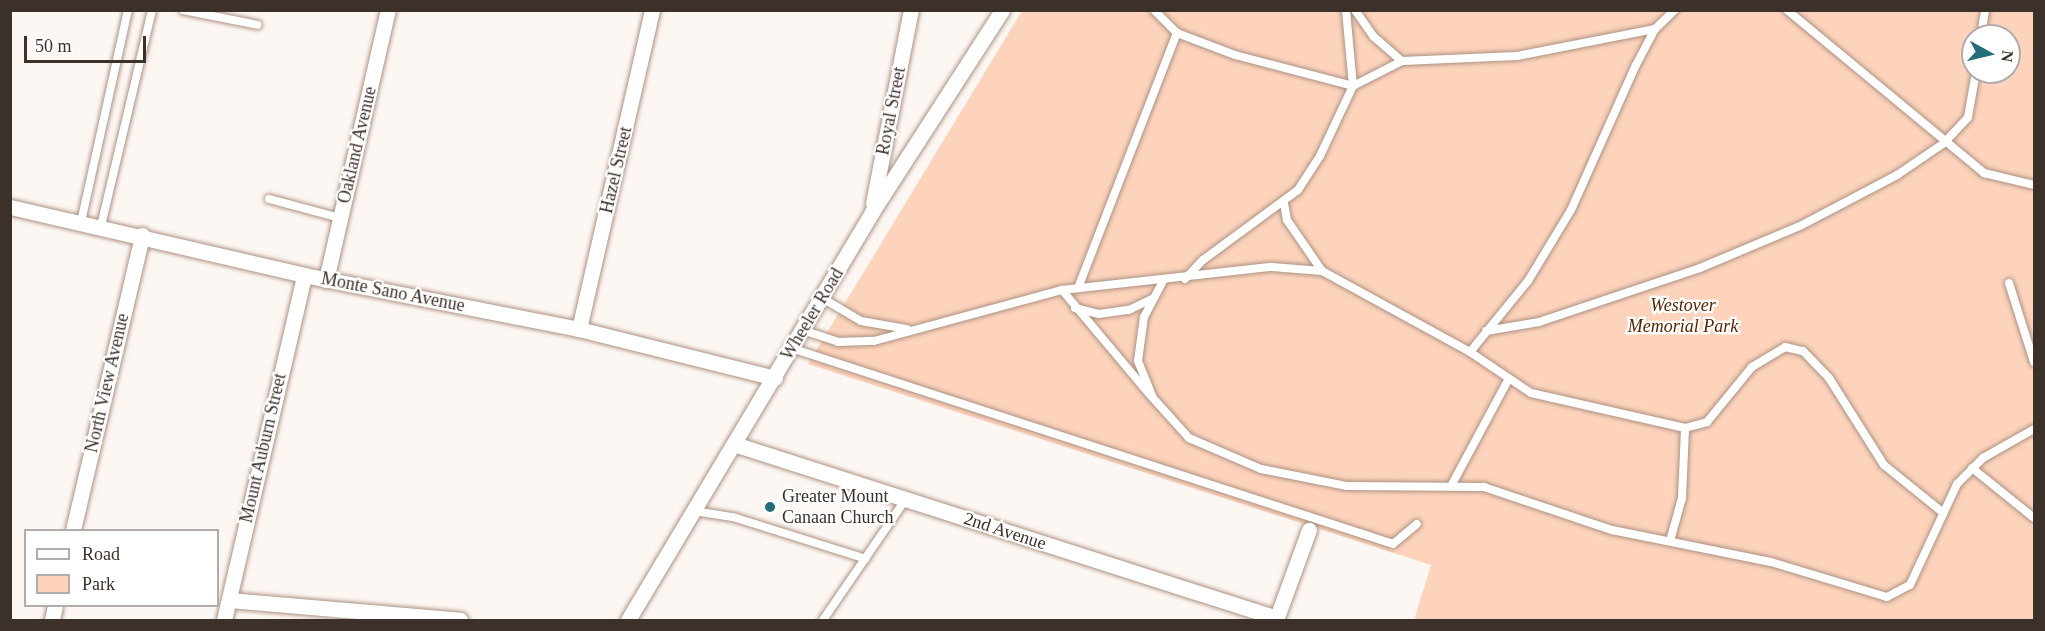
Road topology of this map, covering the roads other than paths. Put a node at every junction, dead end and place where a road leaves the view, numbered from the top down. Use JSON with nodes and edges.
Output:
{"nodes":[{"id":1,"x":128,"y":10,"type":"edge"},
{"id":2,"x":152,"y":10,"type":"edge"},
{"id":3,"x":183,"y":10,"type":"edge"},
{"id":4,"x":388,"y":10,"type":"edge"},
{"id":5,"x":652,"y":10,"type":"edge"},
{"id":6,"x":910,"y":10,"type":"edge"},
{"id":7,"x":1002,"y":10,"type":"edge"},
{"id":8,"x":1154,"y":10,"type":"edge"},
{"id":9,"x":1346,"y":10,"type":"edge"},
{"id":10,"x":1355,"y":10,"type":"edge"},
{"id":11,"x":1675,"y":10,"type":"edge"},
{"id":12,"x":1787,"y":10,"type":"edge"},
{"id":13,"x":258,"y":25,"type":"dead end"},
{"id":14,"x":1655,"y":29,"type":"junction"},
{"id":15,"x":1177,"y":33,"type":"junction"},
{"id":16,"x":1402,"y":61,"type":"junction"},
{"id":17,"x":1974,"y":84,"type":"edge"},
{"id":18,"x":1353,"y":86,"type":"junction"},
{"id":19,"x":1944,"y":143,"type":"junction"},
{"id":20,"x":2034,"y":185,"type":"edge"},
{"id":21,"x":269,"y":199,"type":"dead end"},
{"id":22,"x":1284,"y":202,"type":"junction"},
{"id":23,"x":10,"y":207,"type":"edge"},
{"id":24,"x":872,"y":212,"type":"junction"},
{"id":25,"x":340,"y":218,"type":"junction"},
{"id":26,"x":81,"y":222,"type":"junction"},
{"id":27,"x":101,"y":226,"type":"junction"},
{"id":28,"x":142,"y":235,"type":"junction"},
{"id":29,"x":1322,"y":271,"type":"junction"},
{"id":30,"x":304,"y":275,"type":"junction"},
{"id":31,"x":1185,"y":279,"type":"junction"},
{"id":32,"x":326,"y":280,"type":"junction"},
{"id":33,"x":1163,"y":281,"type":"junction"},
{"id":34,"x":2009,"y":283,"type":"dead end"},
{"id":35,"x":1078,"y":288,"type":"junction"},
{"id":36,"x":1062,"y":290,"type":"junction"},
{"id":37,"x":822,"y":298,"type":"junction"},
{"id":38,"x":1154,"y":298,"type":"junction"},
{"id":39,"x":1075,"y":308,"type":"junction"},
{"id":40,"x":579,"y":329,"type":"junction"},
{"id":41,"x":802,"y":330,"type":"junction"},
{"id":42,"x":909,"y":330,"type":"junction"},
{"id":43,"x":1486,"y":331,"type":"junction"},
{"id":44,"x":791,"y":348,"type":"junction"},
{"id":45,"x":1470,"y":352,"type":"junction"},
{"id":46,"x":2034,"y":362,"type":"edge"},
{"id":47,"x":775,"y":378,"type":"junction"},
{"id":48,"x":1508,"y":380,"type":"junction"},
{"id":49,"x":1153,"y":398,"type":"junction"},
{"id":50,"x":1684,"y":428,"type":"junction"},
{"id":51,"x":2034,"y":429,"type":"edge"},
{"id":52,"x":734,"y":444,"type":"junction"},
{"id":53,"x":1972,"y":468,"type":"junction"},
{"id":54,"x":1451,"y":486,"type":"junction"},
{"id":55,"x":906,"y":499,"type":"junction"},
{"id":56,"x":694,"y":511,"type":"junction"},
{"id":57,"x":1941,"y":511,"type":"junction"},
{"id":58,"x":2034,"y":518,"type":"edge"},
{"id":59,"x":1417,"y":524,"type":"dead end"},
{"id":60,"x":73,"y":529,"type":"edge"},
{"id":61,"x":1309,"y":530,"type":"dead end"},
{"id":62,"x":1670,"y":542,"type":"junction"},
{"id":63,"x":866,"y":560,"type":"junction"},
{"id":64,"x":229,"y":600,"type":"junction"},
{"id":65,"x":1276,"y":619,"type":"edge"},
{"id":66,"x":224,"y":621,"type":"edge"},
{"id":67,"x":460,"y":621,"type":"edge"},
{"id":68,"x":628,"y":621,"type":"edge"},
{"id":69,"x":823,"y":621,"type":"edge"}],
"edges":[{"from":1,"to":26,"type":"lane"},
{"from":2,"to":27,"type":"lane"},
{"from":3,"to":13,"type":"lane"},
{"from":4,"to":25,"type":"street","name":"Oakland Avenue"},
{"from":5,"to":40,"type":"street","name":"Hazel Street"},
{"from":6,"to":24,"type":"street","name":"Royal Street"},
{"from":7,"to":24,"type":"street","name":"Wheeler Road"},
{"from":8,"to":15,"type":"lane"},
{"from":9,"to":18,"type":"lane"},
{"from":10,"to":16,"type":"lane"},
{"from":11,"to":14,"type":"lane"},
{"from":12,"to":19,"type":"lane"},
{"from":14,"to":16,"type":"lane"},
{"from":14,"to":43,"type":"lane"},
{"from":15,"to":18,"type":"lane"},
{"from":15,"to":35,"type":"lane"},
{"from":16,"to":18,"type":"lane"},
{"from":17,"to":19,"type":"lane"},
{"from":18,"to":22,"type":"lane"},
{"from":19,"to":20,"type":"lane"},
{"from":19,"to":43,"type":"lane"},
{"from":21,"to":25,"type":"lane"},
{"from":22,"to":29,"type":"lane"},
{"from":22,"to":31,"type":"lane"},
{"from":23,"to":26,"type":"street","name":"Monte Sano Avenue"},
{"from":24,"to":37,"type":"street","name":"Wheeler Road"},
{"from":25,"to":32,"type":"street","name":"Oakland Avenue"},
{"from":26,"to":27,"type":"street","name":"Monte Sano Avenue"},
{"from":27,"to":28,"type":"street","name":"Monte Sano Avenue"},
{"from":28,"to":30,"type":"street","name":"Monte Sano Avenue"},
{"from":28,"to":60,"type":"street","name":"North View Avenue"},
{"from":29,"to":31,"type":"lane"},
{"from":29,"to":45,"type":"lane"},
{"from":30,"to":32,"type":"street","name":"Monte Sano Avenue"},
{"from":30,"to":64,"type":"street","name":"Mount Auburn Street"},
{"from":31,"to":33,"type":"lane"},
{"from":32,"to":40,"type":"street","name":"Monte Sano Avenue"},
{"from":33,"to":35,"type":"lane"},
{"from":33,"to":38,"type":"lane"},
{"from":34,"to":46,"type":"lane"},
{"from":35,"to":36,"type":"lane"},
{"from":36,"to":39,"type":"lane"},
{"from":36,"to":42,"type":"lane"},
{"from":37,"to":41,"type":"street","name":"Wheeler Road"},
{"from":37,"to":42,"type":"lane"},
{"from":38,"to":39,"type":"lane"},
{"from":38,"to":49,"type":"lane"},
{"from":39,"to":49,"type":"lane"},
{"from":40,"to":47,"type":"street","name":"Monte Sano Avenue"},
{"from":41,"to":42,"type":"lane"},
{"from":41,"to":44,"type":"street","name":"Wheeler Road"},
{"from":43,"to":45,"type":"lane"},
{"from":44,"to":47,"type":"street","name":"Wheeler Road"},
{"from":44,"to":59,"type":"lane"},
{"from":45,"to":48,"type":"lane"},
{"from":47,"to":52,"type":"street","name":"Wheeler Road"},
{"from":48,"to":50,"type":"lane"},
{"from":48,"to":54,"type":"lane"},
{"from":49,"to":54,"type":"lane"},
{"from":50,"to":57,"type":"lane"},
{"from":50,"to":62,"type":"lane"},
{"from":51,"to":53,"type":"lane"},
{"from":52,"to":55,"type":"street","name":"2nd Avenue"},
{"from":52,"to":56,"type":"street","name":"Wheeler Road"},
{"from":53,"to":57,"type":"lane"},
{"from":53,"to":58,"type":"lane"},
{"from":54,"to":62,"type":"lane"},
{"from":55,"to":63,"type":"lane"},
{"from":55,"to":65,"type":"street","name":"2nd Avenue"},
{"from":56,"to":63,"type":"lane"},
{"from":56,"to":68,"type":"street","name":"Wheeler Road"},
{"from":57,"to":62,"type":"lane"},
{"from":61,"to":65,"type":"street"},
{"from":63,"to":69,"type":"lane"},
{"from":64,"to":66,"type":"street","name":"Mount Auburn Street"},
{"from":64,"to":67,"type":"street"}]}
